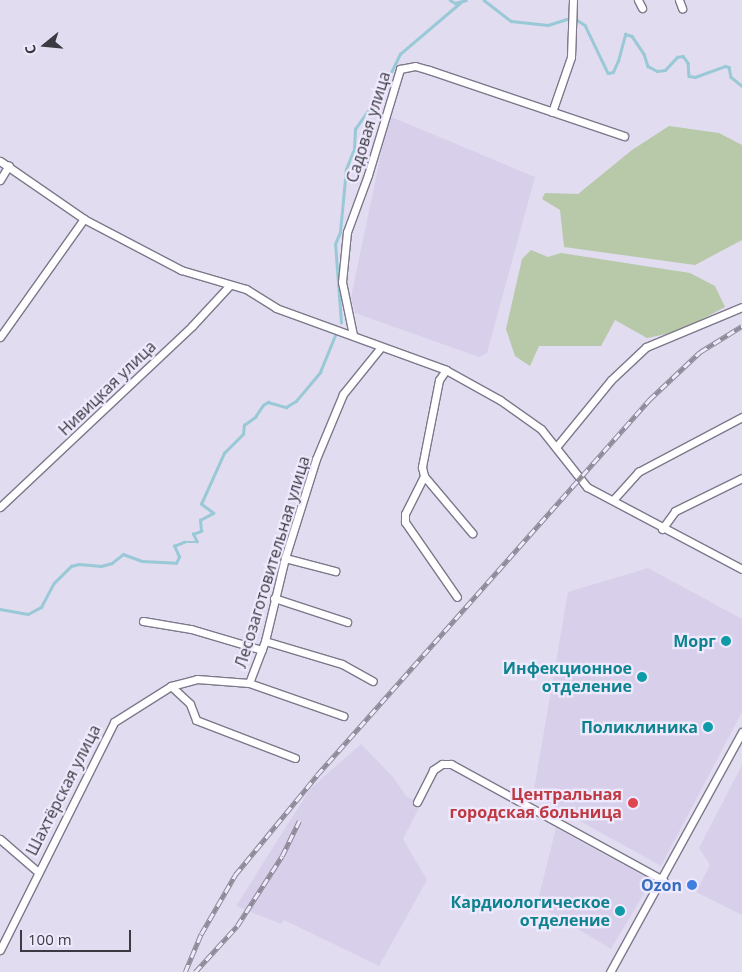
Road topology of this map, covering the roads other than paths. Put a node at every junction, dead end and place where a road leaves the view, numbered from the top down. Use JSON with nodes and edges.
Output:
{"nodes":[{"id":1,"x":573,"y":0,"type":"edge"},
{"id":2,"x":638,"y":0,"type":"edge"},
{"id":3,"x":679,"y":0,"type":"edge"},
{"id":4,"x":642,"y":8,"type":"dead end"},
{"id":5,"x":682,"y":8,"type":"dead end"},
{"id":6,"x":552,"y":112,"type":"junction"},
{"id":7,"x":624,"y":136,"type":"dead end"},
{"id":8,"x":0,"y":161,"type":"edge"},
{"id":9,"x":9,"y":165,"type":"junction"},
{"id":10,"x":0,"y":180,"type":"edge"},
{"id":11,"x":84,"y":220,"type":"junction"},
{"id":12,"x":230,"y":285,"type":"junction"},
{"id":13,"x":742,"y":307,"type":"edge"},
{"id":14,"x":354,"y":335,"type":"junction"},
{"id":15,"x":0,"y":337,"type":"edge"},
{"id":16,"x":381,"y":347,"type":"junction"},
{"id":17,"x":446,"y":370,"type":"junction"},
{"id":18,"x":742,"y":417,"type":"edge"},
{"id":19,"x":557,"y":446,"type":"junction"},
{"id":20,"x":424,"y":476,"type":"junction"},
{"id":21,"x":742,"y":478,"type":"edge"},
{"id":22,"x":613,"y":500,"type":"junction"},
{"id":23,"x":0,"y":507,"type":"edge"},
{"id":24,"x":662,"y":529,"type":"junction"},
{"id":25,"x":472,"y":533,"type":"dead end"},
{"id":26,"x":285,"y":558,"type":"junction"},
{"id":27,"x":742,"y":569,"type":"edge"},
{"id":28,"x":336,"y":571,"type":"dead end"},
{"id":29,"x":457,"y":597,"type":"dead end"},
{"id":30,"x":274,"y":598,"type":"junction"},
{"id":31,"x":143,"y":621,"type":"dead end"},
{"id":32,"x":347,"y":622,"type":"dead end"},
{"id":33,"x":265,"y":641,"type":"junction"},
{"id":34,"x":262,"y":650,"type":"junction"},
{"id":35,"x":373,"y":680,"type":"dead end"},
{"id":36,"x":249,"y":683,"type":"junction"},
{"id":37,"x":171,"y":686,"type":"junction"},
{"id":38,"x":343,"y":716,"type":"dead end"},
{"id":39,"x":742,"y":732,"type":"edge"},
{"id":40,"x":295,"y":758,"type":"dead end"},
{"id":41,"x":417,"y":802,"type":"dead end"},
{"id":42,"x":0,"y":839,"type":"edge"},
{"id":43,"x":37,"y":871,"type":"junction"},
{"id":44,"x":663,"y":880,"type":"junction"},
{"id":45,"x":0,"y":950,"type":"edge"},
{"id":46,"x":610,"y":972,"type":"edge"}],
"edges":[{"from":1,"to":6,"type":"street"},
{"from":2,"to":4,"type":"street"},
{"from":3,"to":5,"type":"street"},
{"from":6,"to":7,"type":"street","name":"Садовая улица"},
{"from":6,"to":14,"type":"street","name":"Садовая улица"},
{"from":8,"to":9,"type":"street"},
{"from":9,"to":10,"type":"street"},
{"from":9,"to":11,"type":"street"},
{"from":11,"to":12,"type":"street"},
{"from":11,"to":15,"type":"street"},
{"from":12,"to":14,"type":"street"},
{"from":12,"to":23,"type":"street","name":"Нивицкая улица"},
{"from":13,"to":19,"type":"street"},
{"from":14,"to":16,"type":"street"},
{"from":16,"to":17,"type":"street"},
{"from":16,"to":26,"type":"street","name":"Лесозаготовительная улица"},
{"from":17,"to":19,"type":"street"},
{"from":17,"to":20,"type":"street"},
{"from":18,"to":22,"type":"street"},
{"from":19,"to":22,"type":"street"},
{"from":20,"to":25,"type":"street"},
{"from":20,"to":29,"type":"street"},
{"from":21,"to":24,"type":"street"},
{"from":22,"to":24,"type":"street"},
{"from":24,"to":27,"type":"street"},
{"from":26,"to":28,"type":"street"},
{"from":26,"to":30,"type":"street","name":"Лесозаготовительная улица"},
{"from":30,"to":32,"type":"street"},
{"from":30,"to":33,"type":"street","name":"Лесозаготовительная улица"},
{"from":31,"to":34,"type":"street"},
{"from":33,"to":34,"type":"street","name":"Лесозаготовительная улица"},
{"from":33,"to":35,"type":"street"},
{"from":34,"to":36,"type":"street","name":"Лесозаготовительная улица"},
{"from":36,"to":37,"type":"street","name":"Шахтёрская улица"},
{"from":36,"to":38,"type":"street","name":"Шахтёрская улица"},
{"from":37,"to":40,"type":"street"},
{"from":37,"to":43,"type":"street","name":"Шахтёрская улица"},
{"from":39,"to":44,"type":"street"},
{"from":41,"to":44,"type":"street"},
{"from":42,"to":43,"type":"street"},
{"from":43,"to":45,"type":"street","name":"Шахтёрская улица"},
{"from":44,"to":46,"type":"street"}]}
